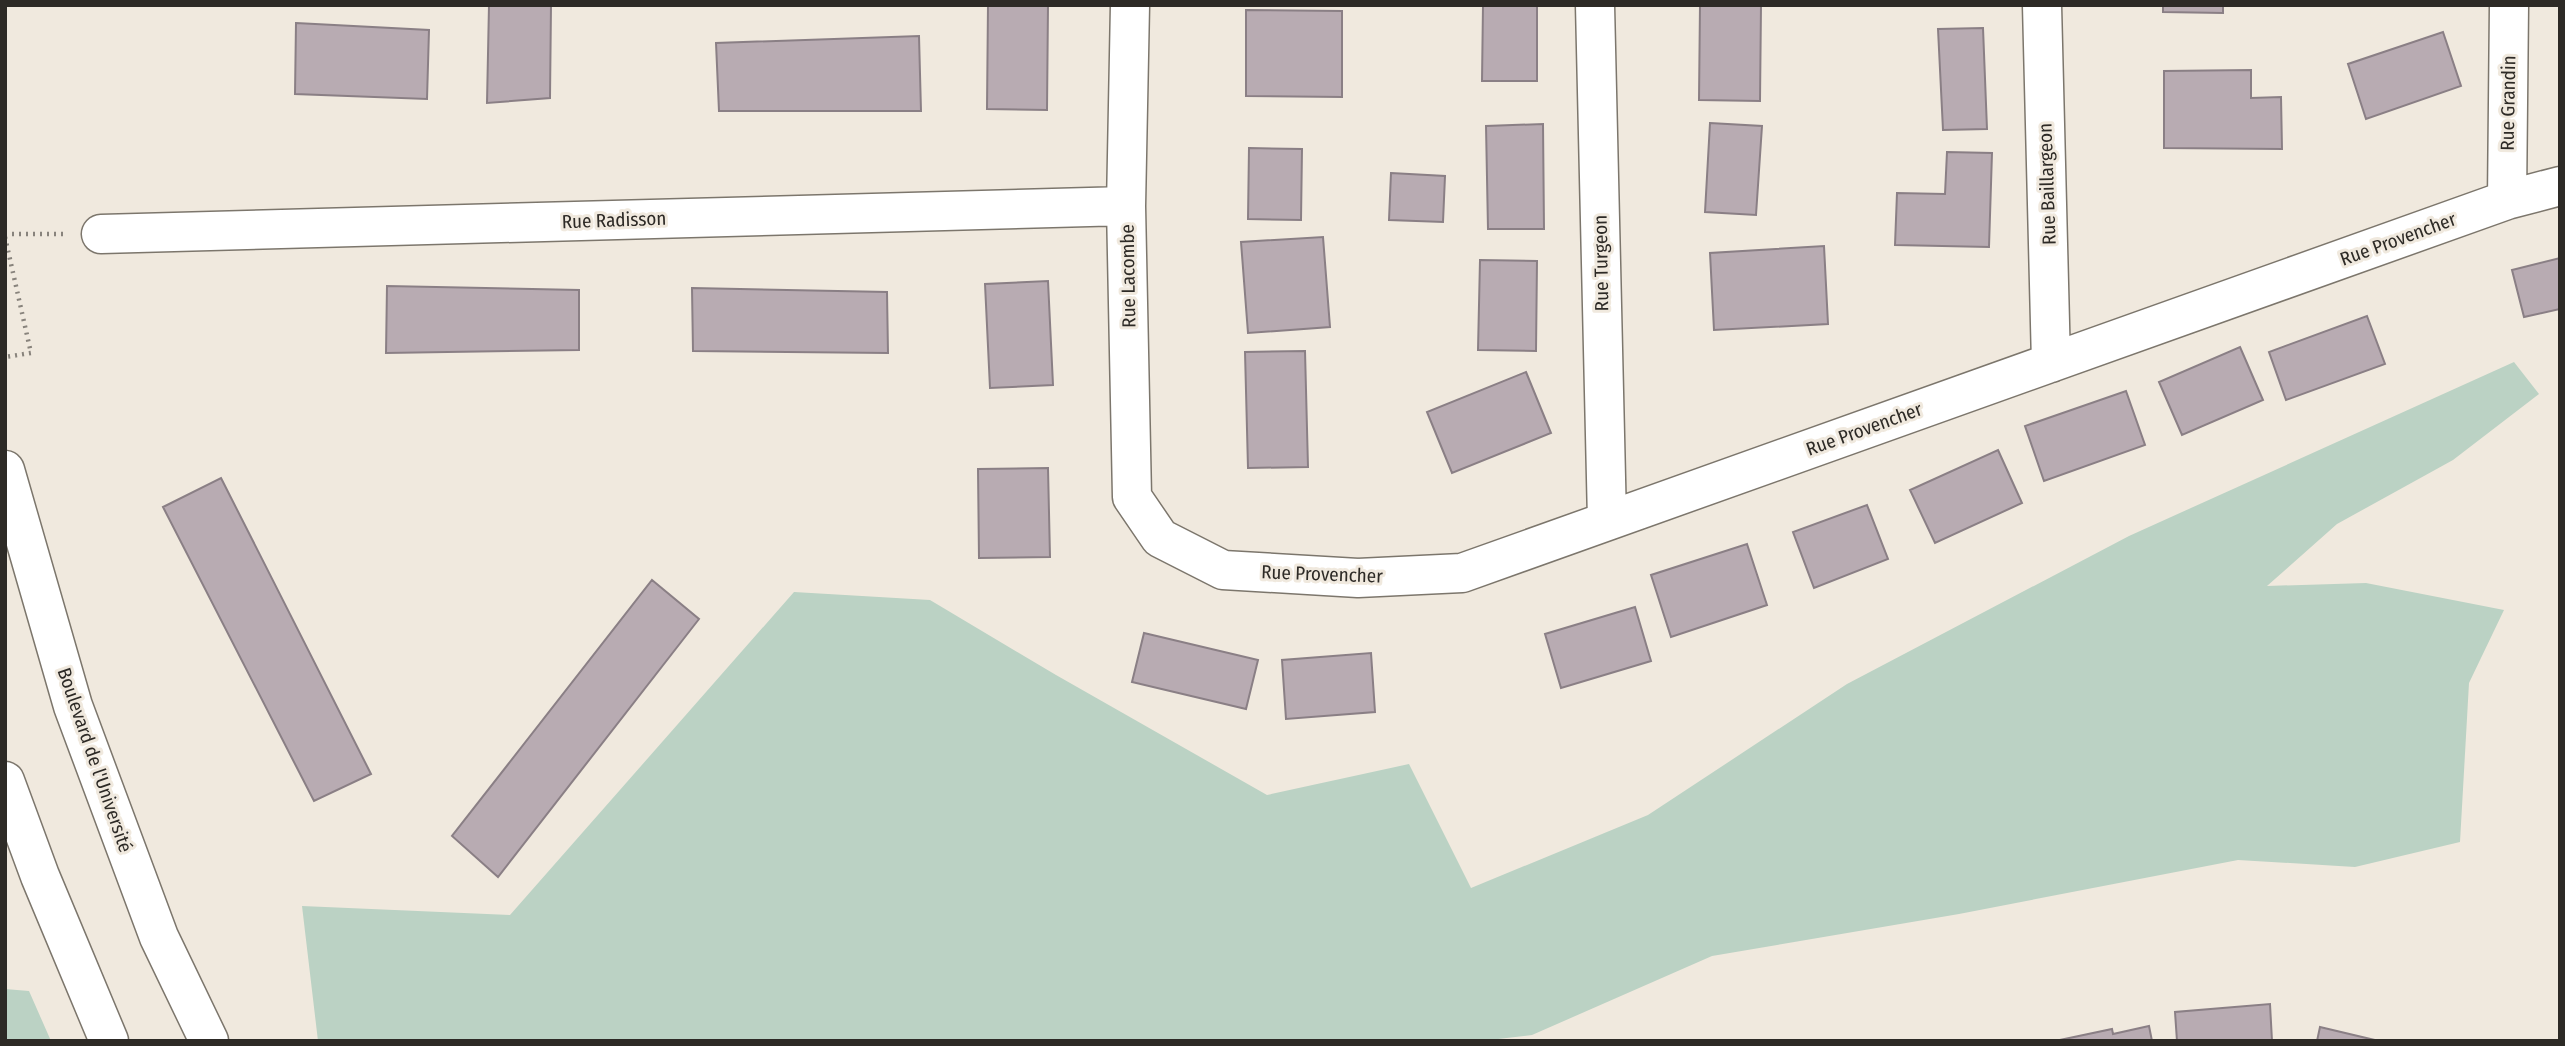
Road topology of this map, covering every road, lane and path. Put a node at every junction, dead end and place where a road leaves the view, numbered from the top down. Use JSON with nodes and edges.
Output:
{"nodes":[{"id":1,"x":1130,"y":5,"type":"edge"},
{"id":2,"x":1595,"y":5,"type":"edge"},
{"id":3,"x":2042,"y":5,"type":"edge"},
{"id":4,"x":2509,"y":5,"type":"edge"},
{"id":5,"x":2560,"y":186,"type":"edge"},
{"id":6,"x":2507,"y":200,"type":"junction"},
{"id":7,"x":1126,"y":206,"type":"junction"},
{"id":8,"x":101,"y":234,"type":"joint"},
{"id":9,"x":5,"y":235,"type":"edge"},
{"id":10,"x":5,"y":357,"type":"edge"},
{"id":11,"x":2051,"y":363,"type":"junction"},
{"id":12,"x":5,"y":470,"type":"edge"},
{"id":13,"x":1607,"y":521,"type":"junction"},
{"id":14,"x":1160,"y":538,"type":"joint"},
{"id":15,"x":5,"y":781,"type":"edge"},
{"id":16,"x":109,"y":1041,"type":"edge"},
{"id":17,"x":209,"y":1041,"type":"edge"}],
"edges":[{"from":1,"to":7,"type":"street","name":"Rue Lacombe"},
{"from":2,"to":13,"type":"street","name":"Rue Turgeon"},
{"from":3,"to":11,"type":"street","name":"Rue Baillargeon"},
{"from":4,"to":6,"type":"street","name":"Rue Grandin"},
{"from":5,"to":6,"type":"street","name":"Rue Provencher"},
{"from":6,"to":11,"type":"street","name":"Rue Provencher"},
{"from":7,"to":8,"type":"street","name":"Rue Radisson"},
{"from":7,"to":14,"type":"street","name":"Rue Lacombe"},
{"from":8,"to":9,"type":"path"},
{"from":9,"to":10,"type":"path"},
{"from":11,"to":13,"type":"street","name":"Rue Provencher"},
{"from":12,"to":17,"type":"street","name":"Boulevard de l'Université"},
{"from":13,"to":14,"type":"street","name":"Rue Provencher"},
{"from":15,"to":16,"type":"street"}]}
